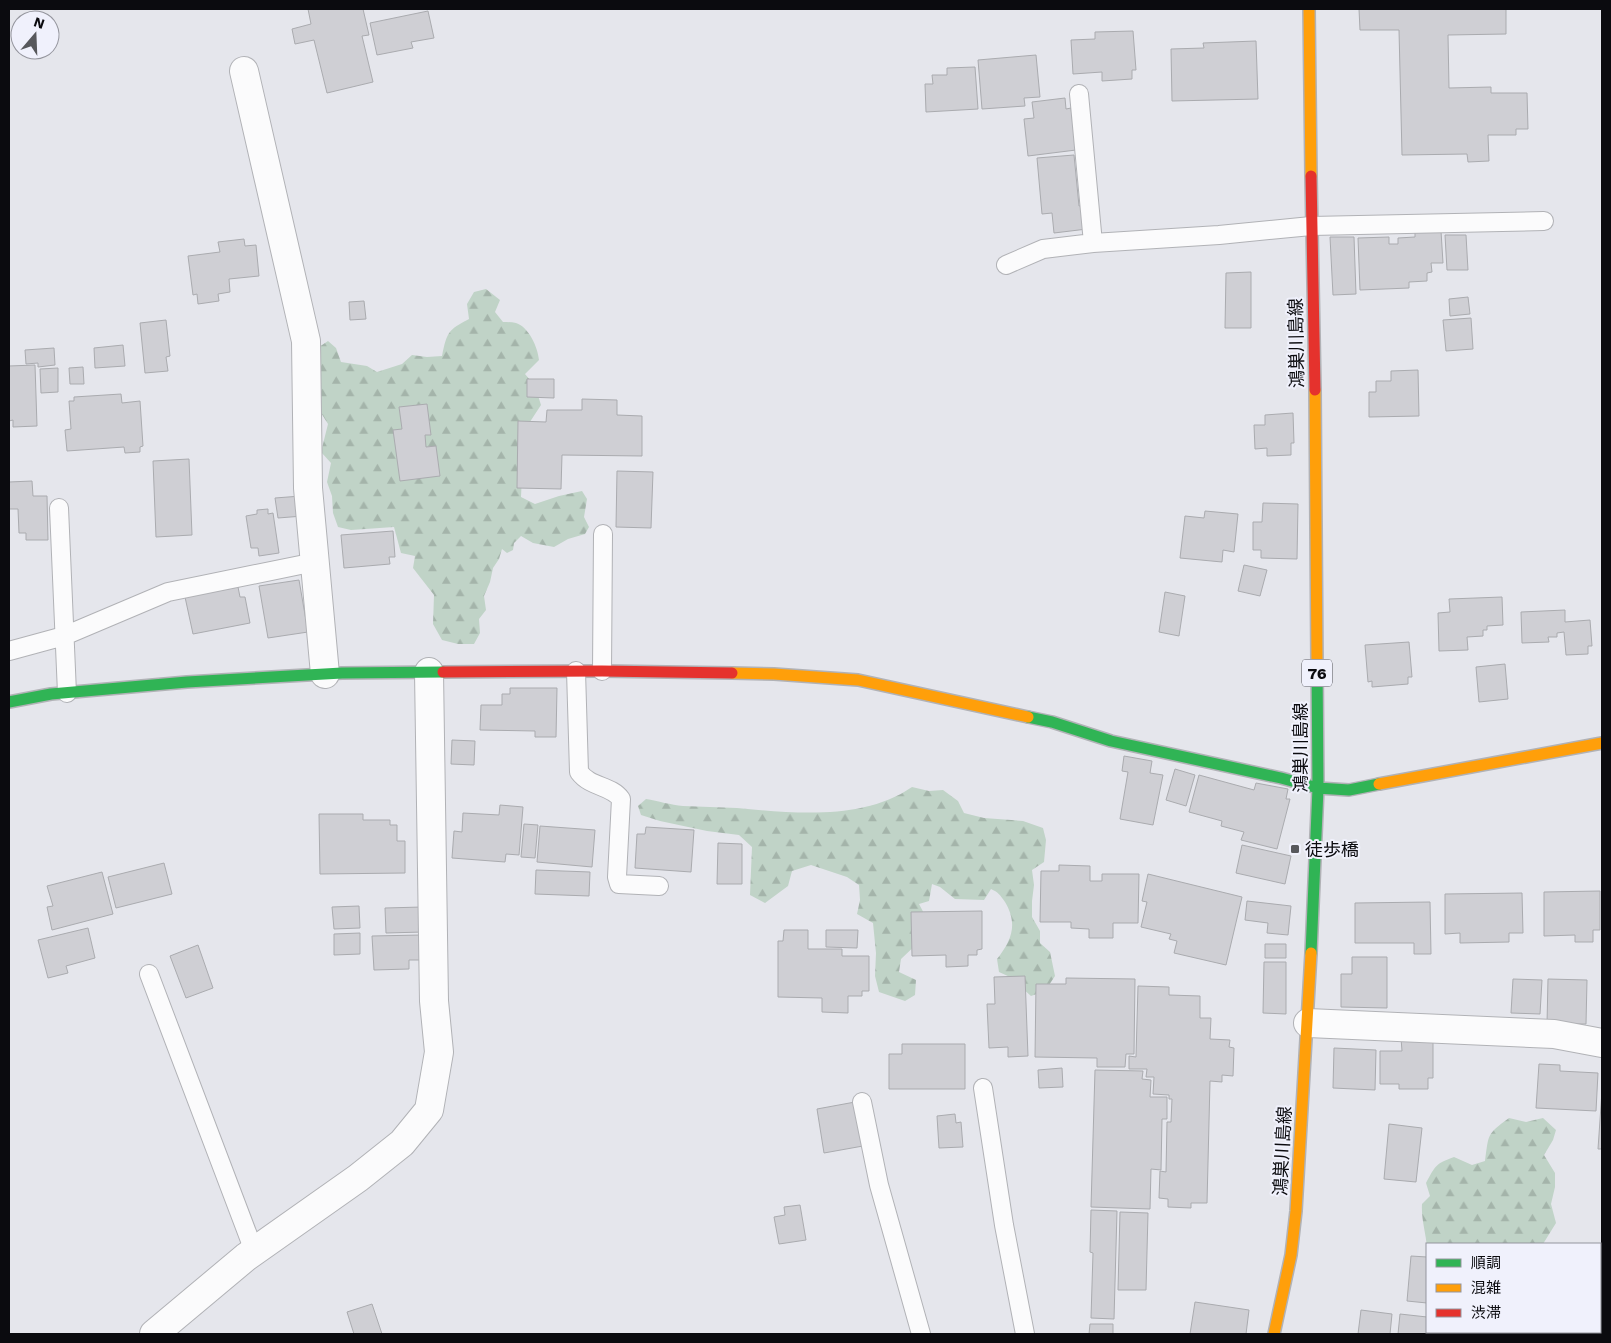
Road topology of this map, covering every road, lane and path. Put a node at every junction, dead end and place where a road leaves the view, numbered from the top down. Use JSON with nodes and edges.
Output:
{"nodes":[{"id":1,"x":1309,"y":9,"type":"edge"},
{"id":2,"x":244,"y":71,"type":"dead end"},
{"id":3,"x":1079,"y":94,"type":"dead end"},
{"id":4,"x":1544,"y":220,"type":"dead end"},
{"id":5,"x":1311,"y":226,"type":"junction"},
{"id":6,"x":1094,"y":243,"type":"junction"},
{"id":7,"x":1006,"y":265,"type":"dead end"},
{"id":8,"x":59,"y":508,"type":"dead end"},
{"id":9,"x":603,"y":534,"type":"dead end"},
{"id":10,"x":315,"y":562,"type":"junction"},
{"id":11,"x":64,"y":636,"type":"junction"},
{"id":12,"x":9,"y":651,"type":"edge"},
{"id":13,"x":576,"y":671,"type":"junction"},
{"id":14,"x":602,"y":671,"type":"junction"},
{"id":15,"x":429,"y":672,"type":"junction"},
{"id":16,"x":325,"y":674,"type":"junction"},
{"id":17,"x":67,"y":693,"type":"junction"},
{"id":18,"x":9,"y":702,"type":"edge"},
{"id":19,"x":1602,"y":743,"type":"edge"},
{"id":20,"x":1318,"y":788,"type":"junction"},
{"id":21,"x":659,"y":886,"type":"dead end"},
{"id":22,"x":149,"y":974,"type":"dead end"},
{"id":23,"x":1308,"y":1023,"type":"junction"},
{"id":24,"x":1602,"y":1043,"type":"edge"},
{"id":25,"x":983,"y":1088,"type":"dead end"},
{"id":26,"x":862,"y":1102,"type":"dead end"},
{"id":27,"x":254,"y":1251,"type":"junction"},
{"id":28,"x":154,"y":1334,"type":"edge"},
{"id":29,"x":921,"y":1334,"type":"edge"},
{"id":30,"x":1024,"y":1334,"type":"edge"},
{"id":31,"x":1274,"y":1334,"type":"edge"}],
"edges":[{"from":1,"to":5,"type":"street","name":"鴻巣川島線","number":"76"},
{"from":2,"to":10,"type":"street"},
{"from":3,"to":6,"type":"lane"},
{"from":4,"to":5,"type":"lane"},
{"from":5,"to":6,"type":"lane"},
{"from":5,"to":20,"type":"street","name":"鴻巣川島線","number":"76"},
{"from":6,"to":7,"type":"lane"},
{"from":8,"to":11,"type":"lane"},
{"from":9,"to":14,"type":"lane"},
{"from":10,"to":11,"type":"lane"},
{"from":10,"to":16,"type":"street"},
{"from":11,"to":12,"type":"lane"},
{"from":11,"to":17,"type":"lane"},
{"from":13,"to":14,"type":"street"},
{"from":13,"to":15,"type":"street"},
{"from":13,"to":21,"type":"lane"},
{"from":14,"to":20,"type":"street"},
{"from":15,"to":16,"type":"street"},
{"from":15,"to":27,"type":"street"},
{"from":16,"to":17,"type":"street"},
{"from":17,"to":18,"type":"street"},
{"from":19,"to":20,"type":"street"},
{"from":20,"to":23,"type":"street","name":"鴻巣川島線","number":"76"},
{"from":22,"to":27,"type":"lane"},
{"from":23,"to":24,"type":"street"},
{"from":23,"to":31,"type":"street","name":"鴻巣川島線","number":"76"},
{"from":25,"to":30,"type":"lane"},
{"from":26,"to":29,"type":"lane"},
{"from":27,"to":28,"type":"street"}]}
